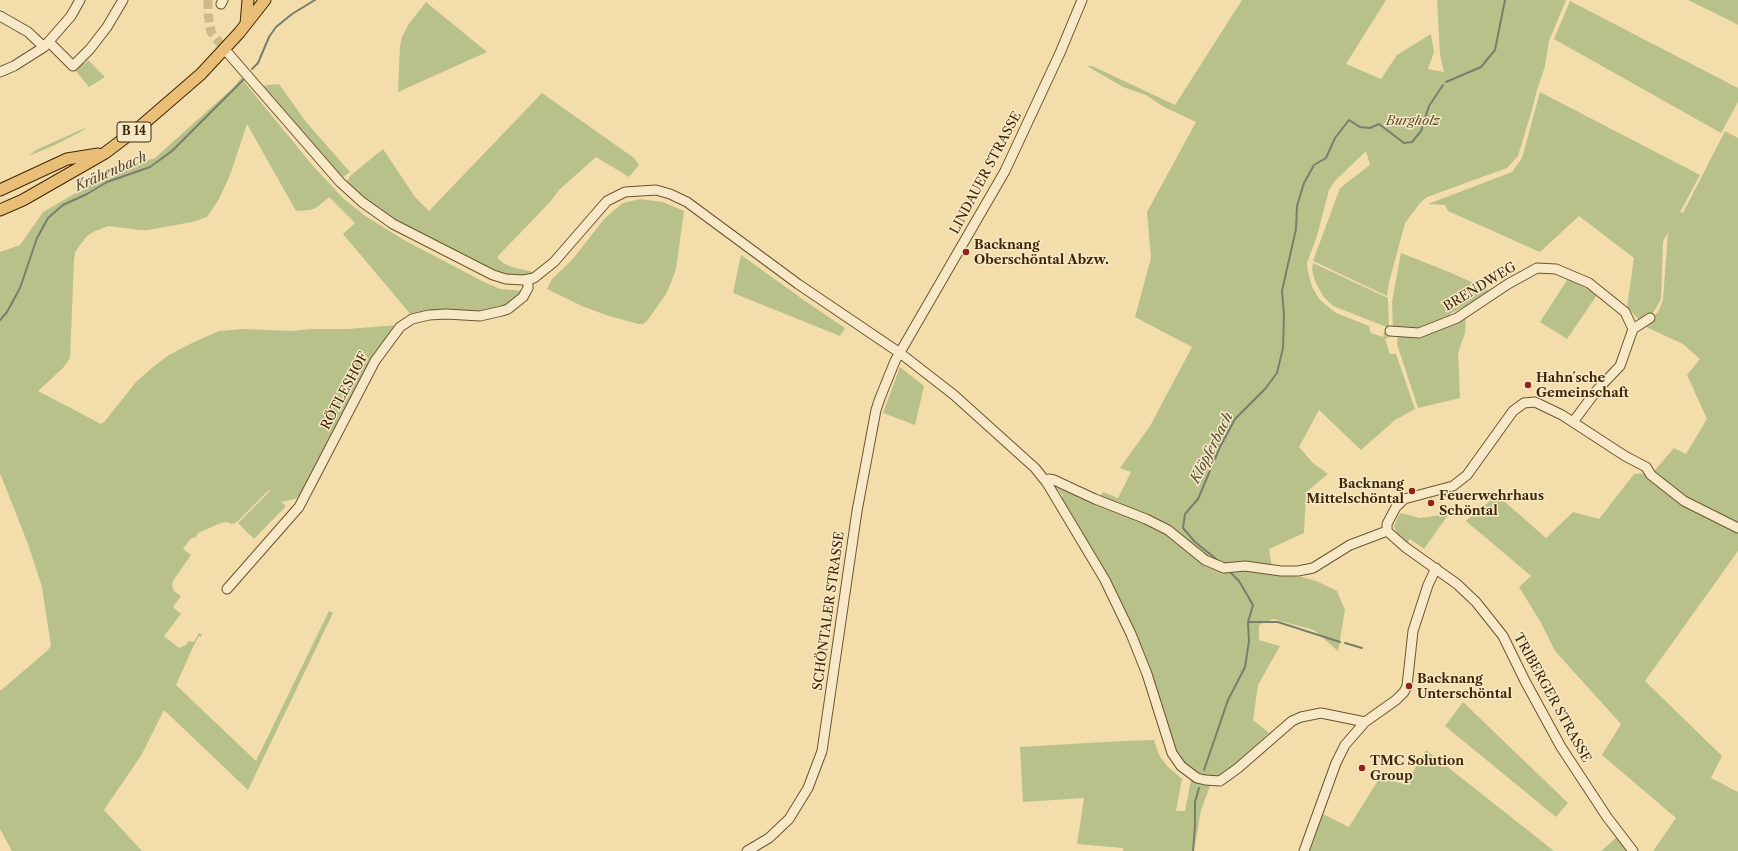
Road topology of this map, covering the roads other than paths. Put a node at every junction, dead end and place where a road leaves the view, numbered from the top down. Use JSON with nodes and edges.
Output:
{"nodes":[{"id":1,"x":80,"y":0,"type":"edge"},
{"id":2,"x":123,"y":0,"type":"edge"},
{"id":3,"x":248,"y":0,"type":"edge"},
{"id":4,"x":265,"y":0,"type":"edge"},
{"id":5,"x":1082,"y":0,"type":"edge"},
{"id":6,"x":0,"y":16,"type":"edge"},
{"id":7,"x":246,"y":24,"type":"junction"},
{"id":8,"x":46,"y":45,"type":"junction"},
{"id":9,"x":227,"y":52,"type":"tunnel mouth"},
{"id":10,"x":0,"y":72,"type":"edge"},
{"id":11,"x":105,"y":153,"type":"junction"},
{"id":12,"x":0,"y":190,"type":"edge"},
{"id":13,"x":0,"y":210,"type":"edge"},
{"id":14,"x":528,"y":280,"type":"junction"},
{"id":15,"x":1650,"y":318,"type":"dead end"},
{"id":16,"x":1633,"y":329,"type":"junction"},
{"id":17,"x":1390,"y":331,"type":"dead end"},
{"id":18,"x":900,"y":353,"type":"junction"},
{"id":19,"x":1573,"y":422,"type":"junction"},
{"id":20,"x":1046,"y":482,"type":"junction"},
{"id":21,"x":1738,"y":528,"type":"edge"},
{"id":22,"x":1387,"y":531,"type":"junction"},
{"id":23,"x":1436,"y":568,"type":"junction"},
{"id":24,"x":227,"y":589,"type":"dead end"},
{"id":25,"x":1365,"y":722,"type":"junction"},
{"id":26,"x":747,"y":851,"type":"edge"},
{"id":27,"x":1304,"y":851,"type":"edge"},
{"id":28,"x":1633,"y":851,"type":"edge"}],
"edges":[{"from":1,"to":8,"type":"street"},
{"from":2,"to":8,"type":"street"},
{"from":3,"to":7,"type":"main road"},
{"from":4,"to":7,"type":"main road"},
{"from":5,"to":18,"type":"street","name":"LINDAUER STRASSE"},
{"from":6,"to":8,"type":"street"},
{"from":7,"to":11,"type":"main road","number":"B 14"},
{"from":8,"to":10,"type":"street"},
{"from":9,"to":14,"type":"street"},
{"from":11,"to":12,"type":"main road","number":"B 14"},
{"from":11,"to":13,"type":"main road","number":"B 14"},
{"from":14,"to":18,"type":"street"},
{"from":14,"to":24,"type":"street","name":"RÖTLESHOF"},
{"from":15,"to":16,"type":"street"},
{"from":16,"to":17,"type":"street","name":"BRENDWEG"},
{"from":16,"to":19,"type":"street"},
{"from":18,"to":20,"type":"street"},
{"from":18,"to":26,"type":"street","name":"SCHÖNTALER STRASSE"},
{"from":19,"to":21,"type":"street"},
{"from":19,"to":22,"type":"street"},
{"from":20,"to":22,"type":"street"},
{"from":20,"to":25,"type":"street"},
{"from":22,"to":23,"type":"street","name":"TRIBERGER STRASSE"},
{"from":23,"to":25,"type":"street"},
{"from":23,"to":28,"type":"street","name":"TRIBERGER STRASSE"},
{"from":25,"to":27,"type":"street"}]}
